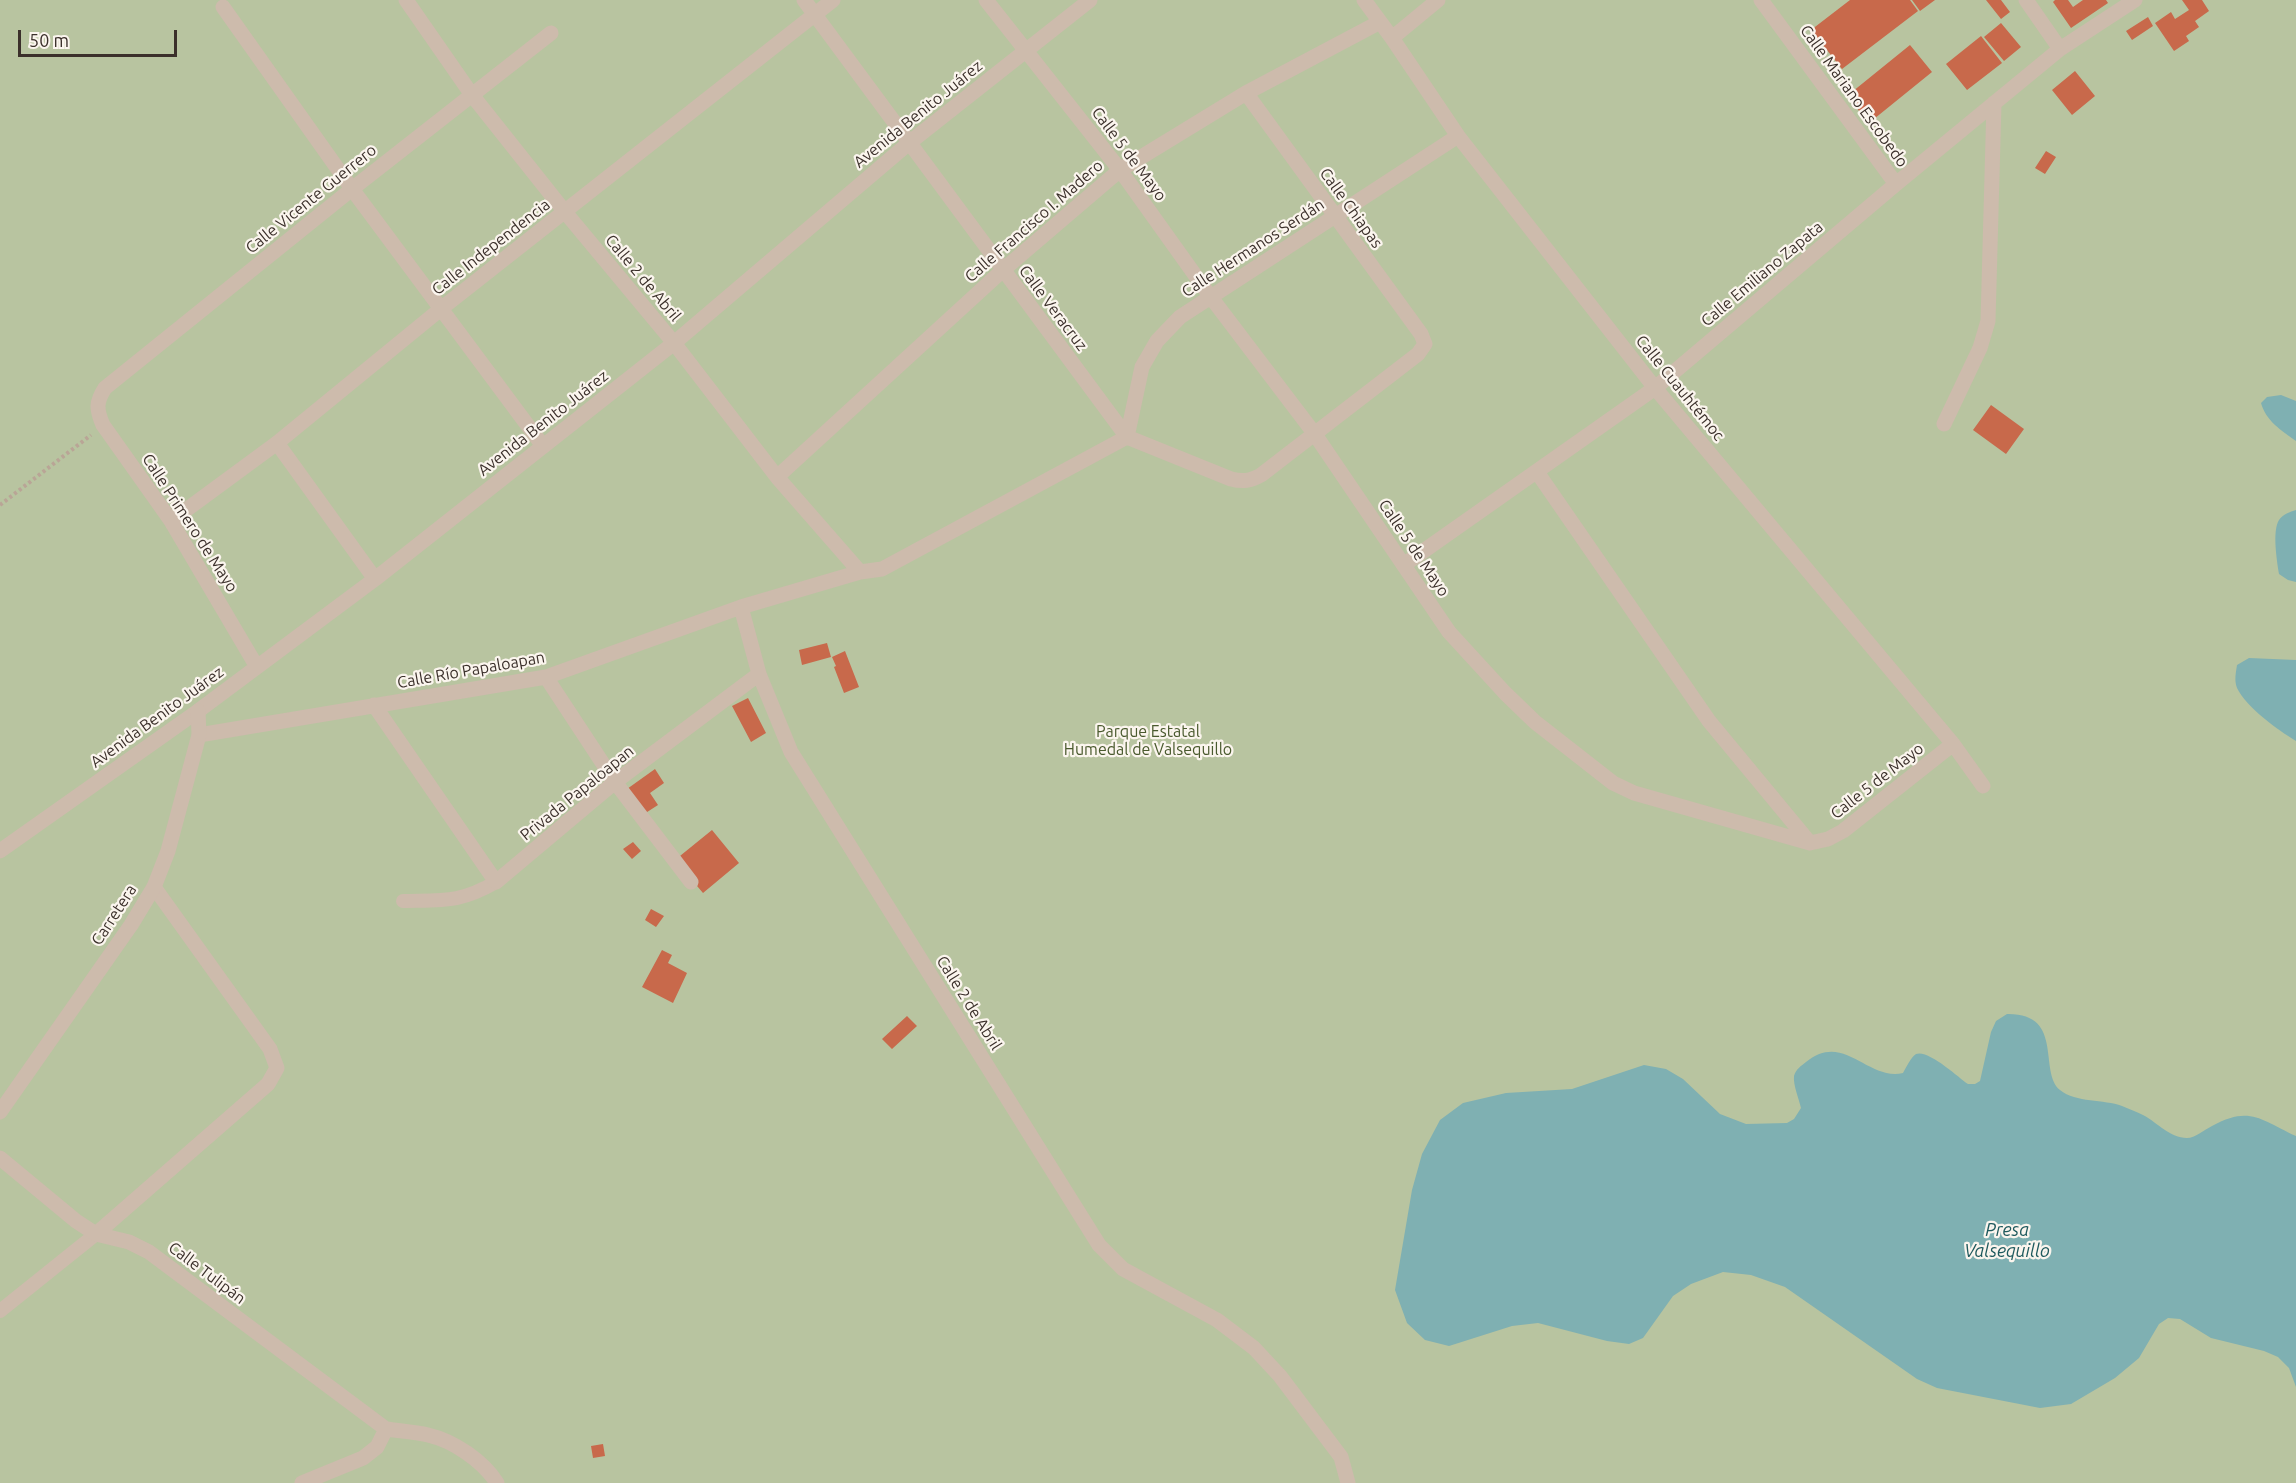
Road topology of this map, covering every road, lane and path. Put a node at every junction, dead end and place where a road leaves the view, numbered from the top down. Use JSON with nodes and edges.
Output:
{"nodes":[{"id":1,"x":406,"y":0,"type":"edge"},
{"id":2,"x":804,"y":0,"type":"edge"},
{"id":3,"x":833,"y":0,"type":"edge"},
{"id":4,"x":986,"y":0,"type":"edge"},
{"id":5,"x":1090,"y":0,"type":"edge"},
{"id":6,"x":1364,"y":0,"type":"edge"},
{"id":7,"x":1438,"y":0,"type":"edge"},
{"id":8,"x":1761,"y":0,"type":"edge"},
{"id":9,"x":2026,"y":0,"type":"edge"},
{"id":10,"x":2134,"y":0,"type":"edge"},
{"id":11,"x":223,"y":7,"type":"dead end"},
{"id":12,"x":815,"y":15,"type":"junction"},
{"id":13,"x":1380,"y":22,"type":"junction"},
{"id":14,"x":551,"y":33,"type":"dead end"},
{"id":15,"x":1392,"y":38,"type":"junction"},
{"id":16,"x":2060,"y":49,"type":"junction"},
{"id":17,"x":1026,"y":50,"type":"junction"},
{"id":18,"x":1246,"y":93,"type":"junction"},
{"id":19,"x":472,"y":95,"type":"junction"},
{"id":20,"x":1994,"y":103,"type":"junction"},
{"id":21,"x":1458,"y":136,"type":"junction"},
{"id":22,"x":909,"y":142,"type":"junction"},
{"id":23,"x":1120,"y":170,"type":"junction"},
{"id":24,"x":1896,"y":184,"type":"junction"},
{"id":25,"x":352,"y":189,"type":"junction"},
{"id":26,"x":565,"y":212,"type":"junction"},
{"id":27,"x":1335,"y":217,"type":"junction"},
{"id":28,"x":1003,"y":270,"type":"junction"},
{"id":29,"x":1210,"y":296,"type":"junction"},
{"id":30,"x":442,"y":308,"type":"junction"},
{"id":31,"x":674,"y":343,"type":"junction"},
{"id":32,"x":1655,"y":388,"type":"junction"},
{"id":33,"x":98,"y":399,"type":"joint"},
{"id":34,"x":1944,"y":424,"type":"dead end"},
{"id":35,"x":103,"y":425,"type":"junction"},
{"id":36,"x":1314,"y":433,"type":"junction"},
{"id":37,"x":1127,"y":437,"type":"junction"},
{"id":38,"x":277,"y":443,"type":"junction"},
{"id":39,"x":543,"y":446,"type":"junction"},
{"id":40,"x":1537,"y":472,"type":"junction"},
{"id":41,"x":777,"y":477,"type":"junction"},
{"id":42,"x":0,"y":505,"type":"edge"},
{"id":43,"x":171,"y":521,"type":"junction"},
{"id":44,"x":1405,"y":564,"type":"junction"},
{"id":45,"x":860,"y":572,"type":"junction"},
{"id":46,"x":375,"y":579,"type":"junction"},
{"id":47,"x":741,"y":607,"type":"junction"},
{"id":48,"x":258,"y":666,"type":"junction"},
{"id":49,"x":759,"y":674,"type":"junction"},
{"id":50,"x":546,"y":677,"type":"junction"},
{"id":51,"x":374,"y":705,"type":"junction"},
{"id":52,"x":198,"y":711,"type":"junction"},
{"id":53,"x":199,"y":735,"type":"junction"},
{"id":54,"x":1953,"y":744,"type":"junction"},
{"id":55,"x":615,"y":782,"type":"junction"},
{"id":56,"x":1983,"y":786,"type":"dead end"},
{"id":57,"x":1810,"y":843,"type":"junction"},
{"id":58,"x":0,"y":851,"type":"edge"},
{"id":59,"x":496,"y":882,"type":"junction"},
{"id":60,"x":691,"y":882,"type":"dead end"},
{"id":61,"x":154,"y":887,"type":"junction"},
{"id":62,"x":403,"y":901,"type":"dead end"},
{"id":63,"x":0,"y":1112,"type":"edge"},
{"id":64,"x":0,"y":1158,"type":"edge"},
{"id":65,"x":96,"y":1234,"type":"junction"},
{"id":66,"x":0,"y":1311,"type":"edge"},
{"id":67,"x":386,"y":1429,"type":"junction"},
{"id":68,"x":302,"y":1483,"type":"edge"},
{"id":69,"x":497,"y":1483,"type":"edge"},
{"id":70,"x":1348,"y":1483,"type":"edge"}],
"edges":[{"from":1,"to":19,"type":"street","name":"Calle 2 de Abril"},
{"from":2,"to":12,"type":"street","name":"Calle Veracruz"},
{"from":3,"to":12,"type":"street","name":"Calle Independencia"},
{"from":4,"to":17,"type":"street","name":"Calle 5 de Mayo"},
{"from":5,"to":17,"type":"street","name":"Avenida Benito Juárez"},
{"from":6,"to":13,"type":"street","name":"Calle Cuauhtémoc"},
{"from":7,"to":15,"type":"street"},
{"from":8,"to":24,"type":"street","name":"Calle Mariano Escobedo"},
{"from":9,"to":16,"type":"street"},
{"from":10,"to":16,"type":"street","name":"Calle Emiliano Zapata"},
{"from":11,"to":25,"type":"street"},
{"from":12,"to":22,"type":"street","name":"Calle Veracruz"},
{"from":12,"to":26,"type":"street","name":"Calle Independencia"},
{"from":13,"to":15,"type":"street","name":"Calle Cuauhtémoc"},
{"from":13,"to":18,"type":"street","name":"Calle Francisco I. Madero"},
{"from":14,"to":19,"type":"street","name":"Calle Vicente Guerrero"},
{"from":15,"to":21,"type":"street","name":"Calle Cuauhtémoc"},
{"from":16,"to":20,"type":"street","name":"Calle Emiliano Zapata"},
{"from":17,"to":22,"type":"street","name":"Avenida Benito Juárez"},
{"from":17,"to":23,"type":"street","name":"Calle 5 de Mayo"},
{"from":18,"to":23,"type":"street","name":"Calle Francisco I. Madero"},
{"from":18,"to":27,"type":"street","name":"Calle Chiapas"},
{"from":19,"to":25,"type":"street","name":"Calle Vicente Guerrero"},
{"from":19,"to":26,"type":"street","name":"Calle 2 de Abril"},
{"from":20,"to":24,"type":"street","name":"Calle Emiliano Zapata"},
{"from":20,"to":34,"type":"street"},
{"from":21,"to":27,"type":"street","name":"Calle Hermanos Serdán"},
{"from":21,"to":32,"type":"street","name":"Calle Cuauhtémoc"},
{"from":22,"to":28,"type":"street","name":"Calle Veracruz"},
{"from":22,"to":31,"type":"street","name":"Avenida Benito Juárez"},
{"from":23,"to":28,"type":"street","name":"Calle Francisco I. Madero"},
{"from":23,"to":29,"type":"street","name":"Calle 5 de Mayo"},
{"from":24,"to":32,"type":"street","name":"Calle Emiliano Zapata"},
{"from":25,"to":30,"type":"street"},
{"from":25,"to":33,"type":"street","name":"Calle Vicente Guerrero"},
{"from":26,"to":30,"type":"street","name":"Calle Independencia"},
{"from":26,"to":31,"type":"street","name":"Calle 2 de Abril"},
{"from":27,"to":29,"type":"street","name":"Calle Hermanos Serdán"},
{"from":27,"to":36,"type":"street","name":"Calle Chiapas"},
{"from":28,"to":37,"type":"street","name":"Calle Veracruz"},
{"from":28,"to":41,"type":"street","name":"Calle Francisco I. Madero"},
{"from":29,"to":36,"type":"street","name":"Calle 5 de Mayo"},
{"from":29,"to":37,"type":"street","name":"Calle Hermanos Serdán"},
{"from":30,"to":38,"type":"street","name":"Calle Independencia"},
{"from":30,"to":39,"type":"street"},
{"from":31,"to":39,"type":"street","name":"Avenida Benito Juárez"},
{"from":31,"to":41,"type":"street","name":"Calle 2 de Abril"},
{"from":32,"to":40,"type":"street","name":"Calle Emiliano Zapata"},
{"from":32,"to":54,"type":"street","name":"Calle Cuauhtémoc"},
{"from":33,"to":35,"type":"street","name":"Calle Primero de Mayo"},
{"from":35,"to":42,"type":"path"},
{"from":35,"to":43,"type":"street","name":"Calle Primero de Mayo"},
{"from":36,"to":37,"type":"street"},
{"from":36,"to":44,"type":"street","name":"Calle 5 de Mayo"},
{"from":37,"to":45,"type":"street","name":"Calle Río Papaloapan"},
{"from":38,"to":43,"type":"street","name":"Calle Independencia"},
{"from":38,"to":46,"type":"street"},
{"from":39,"to":46,"type":"street","name":"Avenida Benito Juárez"},
{"from":40,"to":44,"type":"street","name":"Calle Emiliano Zapata"},
{"from":40,"to":57,"type":"street"},
{"from":41,"to":45,"type":"street","name":"Calle 2 de Abril"},
{"from":43,"to":48,"type":"street","name":"Calle Primero de Mayo"},
{"from":44,"to":57,"type":"street","name":"Calle 5 de Mayo"},
{"from":45,"to":47,"type":"street","name":"Calle Río Papaloapan"},
{"from":46,"to":48,"type":"street","name":"Avenida Benito Juárez"},
{"from":47,"to":49,"type":"street","name":"Calle 2 de Abril"},
{"from":47,"to":50,"type":"street","name":"Calle Río Papaloapan"},
{"from":48,"to":52,"type":"street","name":"Avenida Benito Juárez"},
{"from":49,"to":55,"type":"street","name":"Privada Papaloapan"},
{"from":49,"to":70,"type":"street","name":"Calle 2 de Abril"},
{"from":50,"to":51,"type":"street","name":"Calle Río Papaloapan"},
{"from":50,"to":55,"type":"street"},
{"from":51,"to":53,"type":"street","name":"Calle Río Papaloapan"},
{"from":51,"to":59,"type":"street"},
{"from":52,"to":53,"type":"street","name":"Carretera"},
{"from":52,"to":58,"type":"street","name":"Avenida Benito Juárez"},
{"from":53,"to":61,"type":"street","name":"Carretera"},
{"from":54,"to":56,"type":"street","name":"Calle Cuauhtémoc"},
{"from":54,"to":57,"type":"street","name":"Calle 5 de Mayo"},
{"from":55,"to":59,"type":"street","name":"Privada Papaloapan"},
{"from":55,"to":60,"type":"street"},
{"from":59,"to":62,"type":"lane","name":"Privada Papaloapan"},
{"from":61,"to":63,"type":"street","name":"Carretera"},
{"from":61,"to":65,"type":"street"},
{"from":64,"to":65,"type":"street","name":"Calle Tulipán"},
{"from":65,"to":66,"type":"lane"},
{"from":65,"to":67,"type":"street","name":"Calle Tulipán"},
{"from":67,"to":68,"type":"street"},
{"from":67,"to":69,"type":"street"}]}
